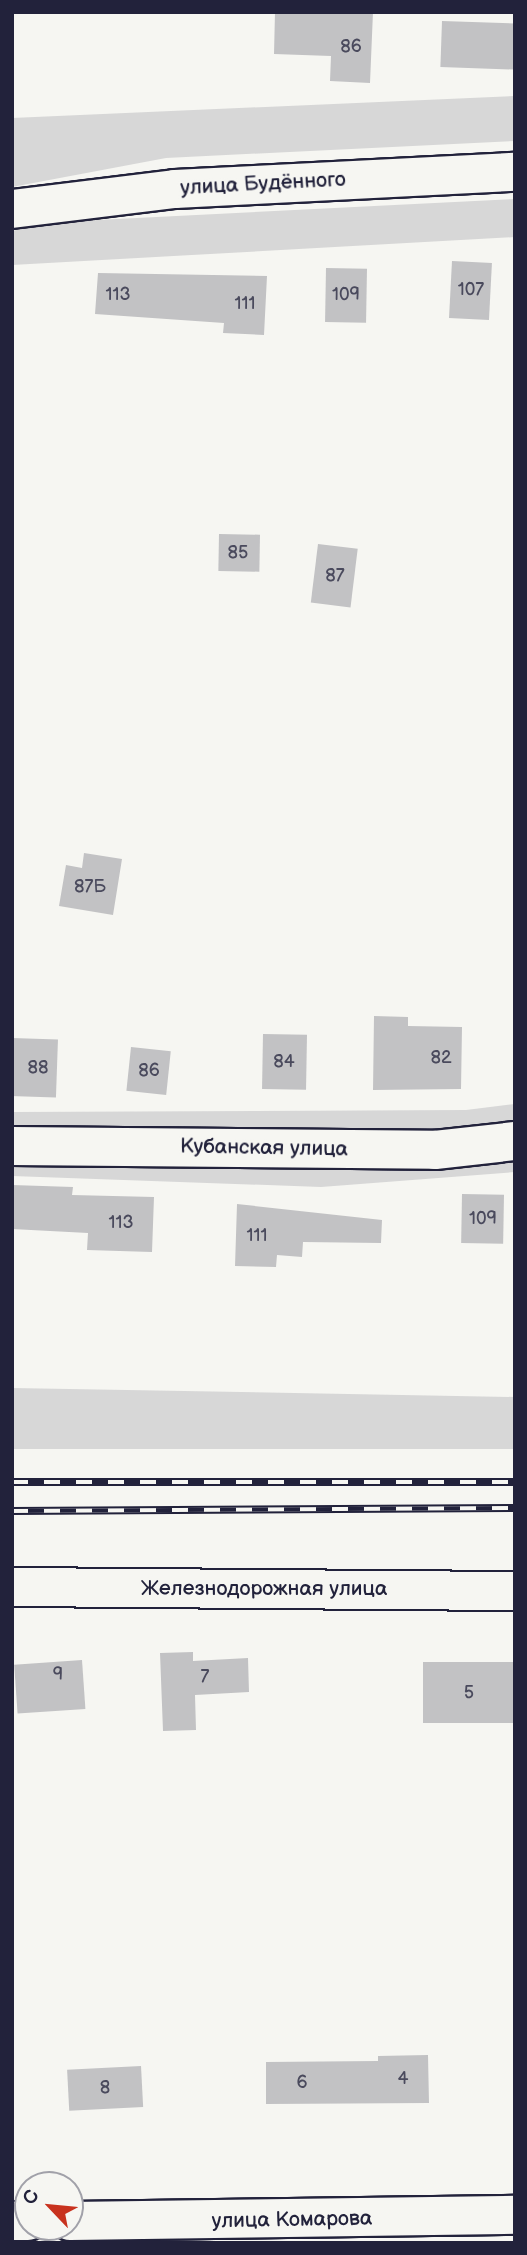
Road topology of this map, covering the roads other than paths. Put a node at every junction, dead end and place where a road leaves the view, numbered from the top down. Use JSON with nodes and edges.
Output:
{"nodes":[{"id":1,"x":515,"y":172,"type":"edge"},
{"id":2,"x":12,"y":209,"type":"edge"},
{"id":3,"x":515,"y":1140,"type":"edge"},
{"id":4,"x":12,"y":1146,"type":"edge"},
{"id":5,"x":12,"y":1587,"type":"edge"},
{"id":6,"x":515,"y":1591,"type":"edge"},
{"id":7,"x":515,"y":2216,"type":"edge"},
{"id":8,"x":84,"y":2222,"type":"edge"},
{"id":9,"x":258,"y":2232,"type":"edge"}],
"edges":[{"from":1,"to":2,"type":"street","name":"улица Будённого"},
{"from":3,"to":4,"type":"street","name":"Кубанская улица"},
{"from":5,"to":6,"type":"street","name":"Железнодорожная улица"},
{"from":7,"to":9,"type":"street","name":"улица Комарова"},
{"from":8,"to":9,"type":"street","name":"улица Комарова"}]}
